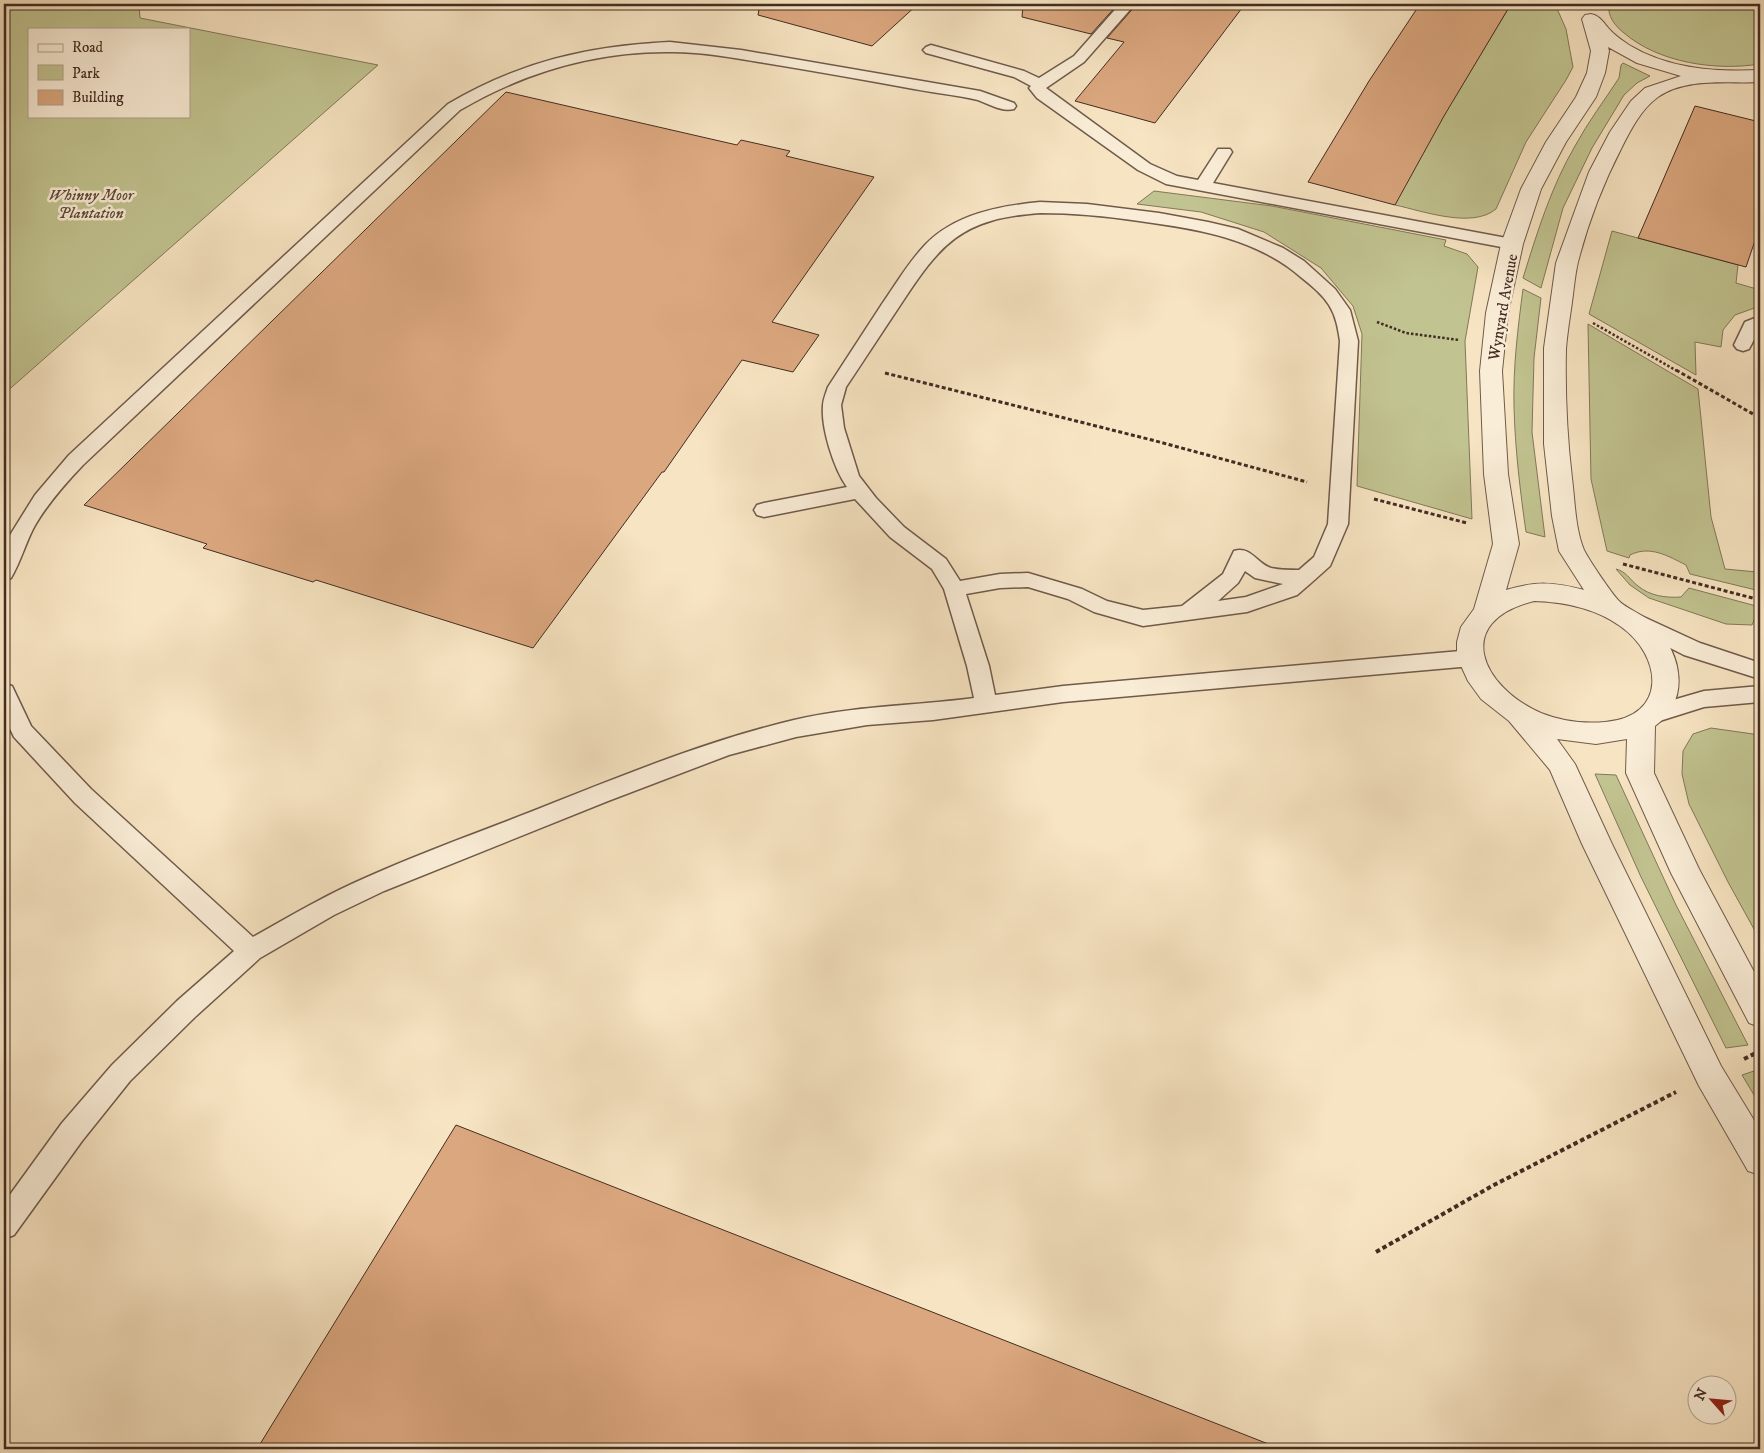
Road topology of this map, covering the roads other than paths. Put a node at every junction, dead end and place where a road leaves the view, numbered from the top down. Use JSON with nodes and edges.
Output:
{"nodes":[{"id":1,"x":1128,"y":4,"type":"edge"},
{"id":2,"x":1589,"y":12,"type":"edge"},
{"id":3,"x":931,"y":50,"type":"dead end"},
{"id":4,"x":1712,"y":76,"type":"junction"},
{"id":5,"x":1760,"y":76,"type":"edge"},
{"id":6,"x":1040,"y":85,"type":"junction"},
{"id":7,"x":1008,"y":106,"type":"dead end"},
{"id":8,"x":1224,"y":152,"type":"dead end"},
{"id":9,"x":1203,"y":185,"type":"junction"},
{"id":10,"x":1512,"y":244,"type":"junction"},
{"id":11,"x":1760,"y":321,"type":"edge"},
{"id":12,"x":1743,"y":345,"type":"dead end"},
{"id":13,"x":860,"y":491,"type":"junction"},
{"id":14,"x":764,"y":510,"type":"dead end"},
{"id":15,"x":4,"y":573,"type":"edge"},
{"id":16,"x":1304,"y":578,"type":"junction"},
{"id":17,"x":954,"y":589,"type":"junction"},
{"id":18,"x":1486,"y":611,"type":"junction"},
{"id":19,"x":1616,"y":611,"type":"junction"},
{"id":20,"x":1188,"y":613,"type":"junction"},
{"id":21,"x":1472,"y":658,"type":"junction"},
{"id":22,"x":1760,"y":671,"type":"edge"},
{"id":23,"x":4,"y":692,"type":"edge"},
{"id":24,"x":1760,"y":694,"type":"edge"},
{"id":25,"x":986,"y":704,"type":"junction"},
{"id":26,"x":1510,"y":708,"type":"junction"},
{"id":27,"x":1646,"y":719,"type":"junction"},
{"id":28,"x":251,"y":952,"type":"junction"},
{"id":29,"x":1760,"y":1013,"type":"edge"},
{"id":30,"x":1760,"y":1160,"type":"edge"},
{"id":31,"x":4,"y":1226,"type":"edge"}],
"edges":[{"from":1,"to":6,"type":"lane"},
{"from":2,"to":4,"type":"street","name":"Wynyard Avenue"},
{"from":2,"to":10,"type":"street","name":"Wynyard Avenue"},
{"from":3,"to":6,"type":"lane"},
{"from":4,"to":5,"type":"street","name":"Wynyard Avenue"},
{"from":4,"to":19,"type":"street","name":"Wynyard Avenue"},
{"from":6,"to":9,"type":"lane"},
{"from":7,"to":15,"type":"lane"},
{"from":8,"to":9,"type":"lane"},
{"from":9,"to":10,"type":"lane"},
{"from":10,"to":18,"type":"street","name":"Wynyard Avenue"},
{"from":11,"to":12,"type":"lane"},
{"from":13,"to":14,"type":"lane"},
{"from":13,"to":16,"type":"lane"},
{"from":13,"to":17,"type":"lane"},
{"from":16,"to":20,"type":"lane"},
{"from":16,"to":20,"type":"lane"},
{"from":17,"to":20,"type":"lane"},
{"from":17,"to":25,"type":"lane"},
{"from":18,"to":19,"type":"street"},
{"from":18,"to":21,"type":"street"},
{"from":19,"to":22,"type":"lane"},
{"from":19,"to":27,"type":"street"},
{"from":21,"to":25,"type":"lane"},
{"from":21,"to":26,"type":"street"},
{"from":23,"to":28,"type":"lane"},
{"from":24,"to":27,"type":"lane"},
{"from":25,"to":28,"type":"lane"},
{"from":26,"to":27,"type":"street"},
{"from":26,"to":30,"type":"street"},
{"from":27,"to":29,"type":"street"},
{"from":28,"to":31,"type":"lane"}]}
